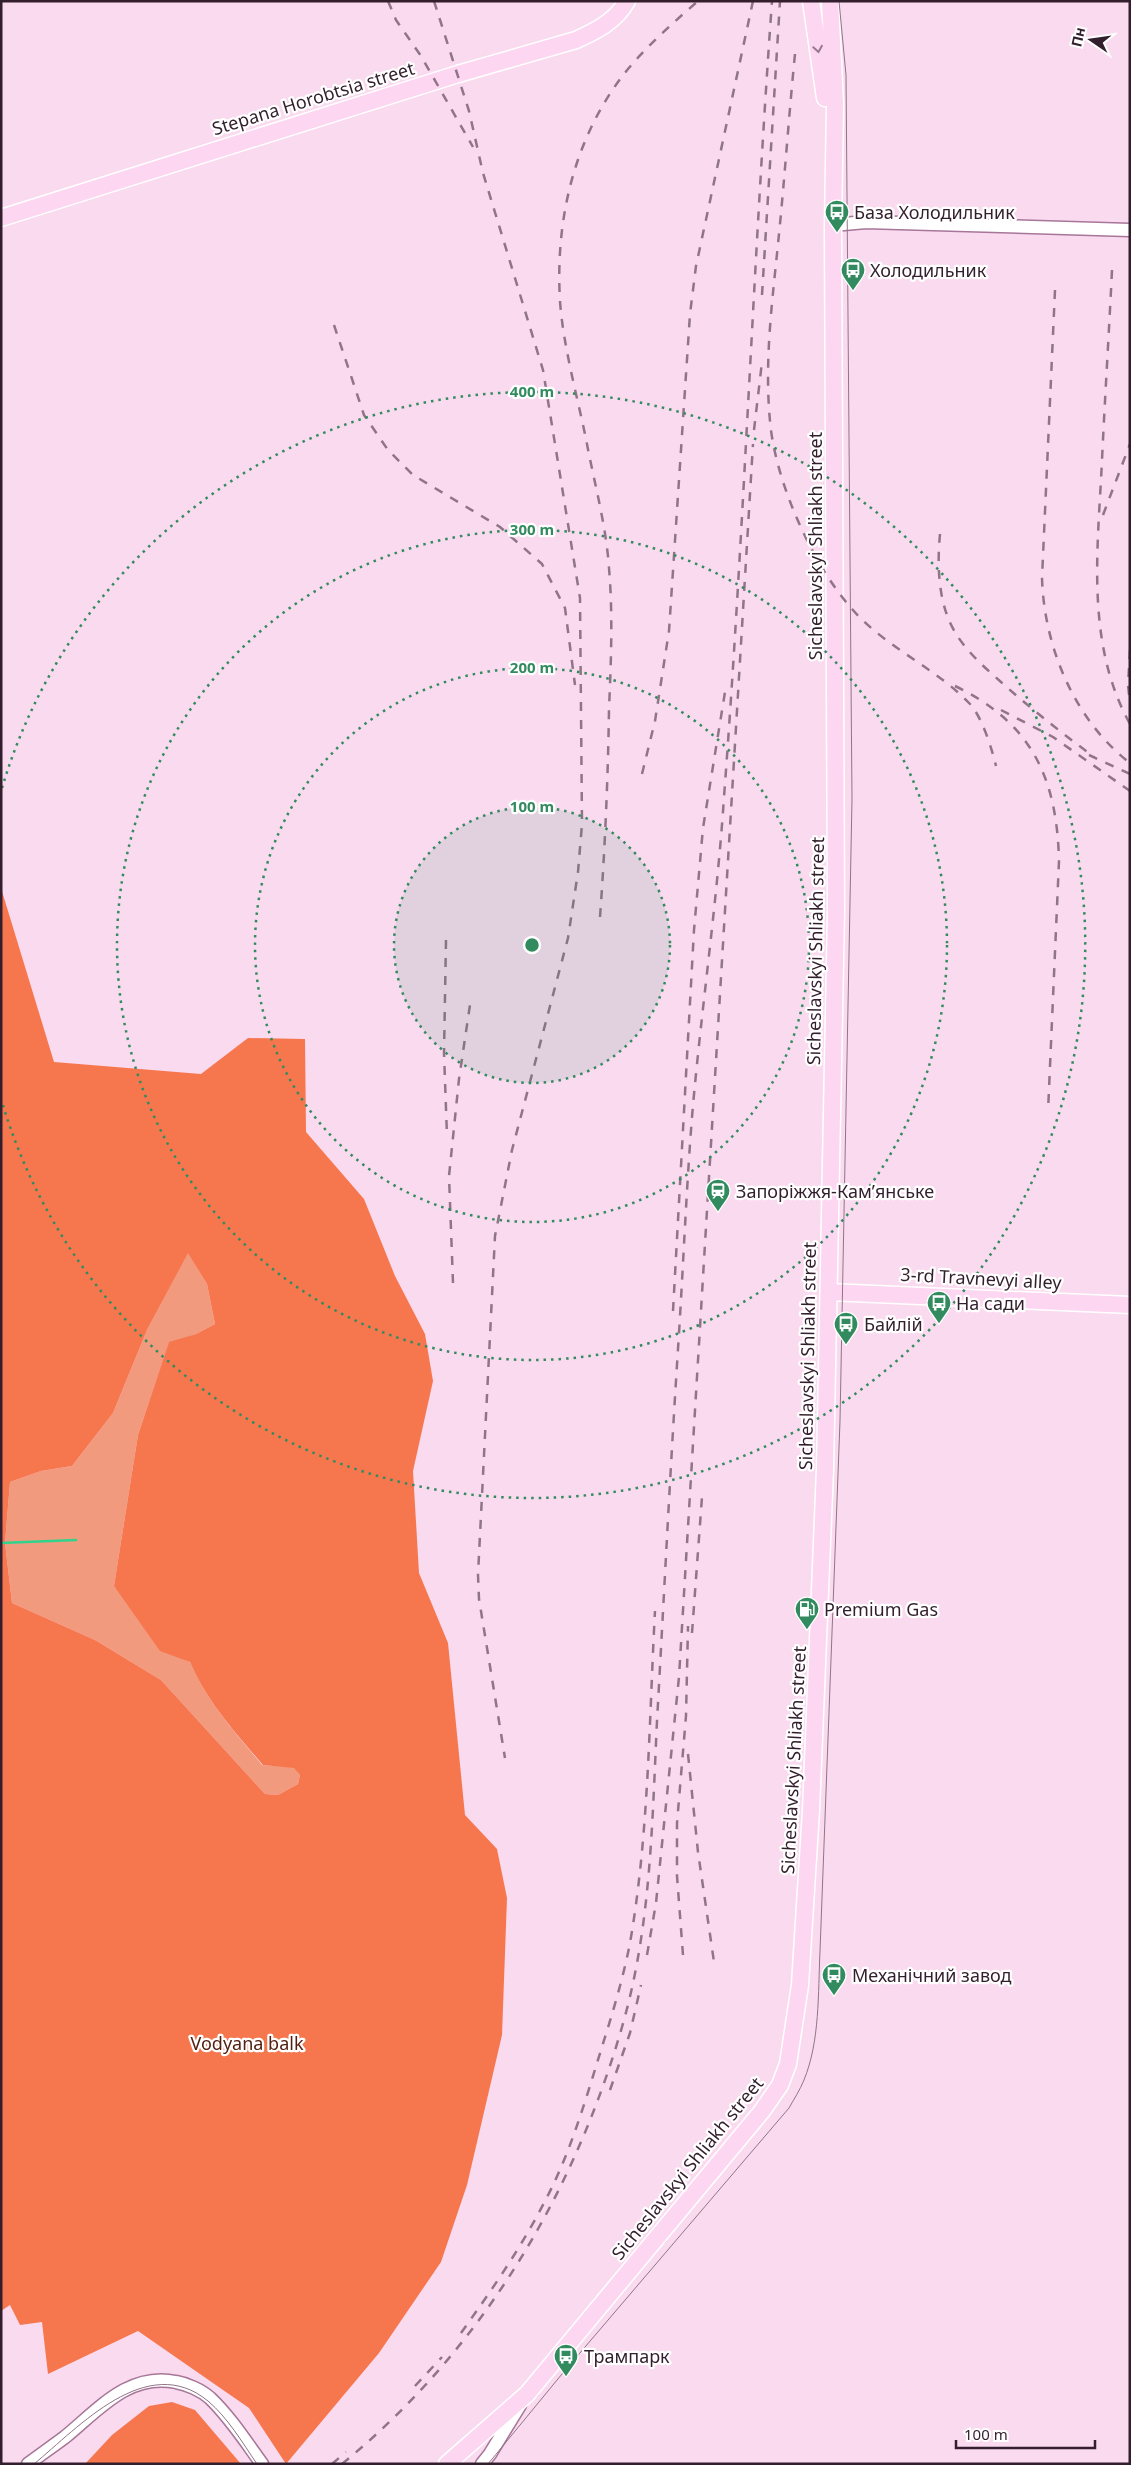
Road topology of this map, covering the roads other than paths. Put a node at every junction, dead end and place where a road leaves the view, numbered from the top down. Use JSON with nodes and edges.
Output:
{"nodes":[{"id":1,"x":627,"y":1,"type":"edge"},
{"id":2,"x":811,"y":1,"type":"edge"},
{"id":3,"x":830,"y":1,"type":"edge"},
{"id":4,"x":1,"y":218,"type":"edge"},
{"id":5,"x":833,"y":224,"type":"junction"},
{"id":6,"x":1130,"y":230,"type":"edge"},
{"id":7,"x":829,"y":1292,"type":"junction"},
{"id":8,"x":1130,"y":1304,"type":"edge"},
{"id":9,"x":526,"y":2394,"type":"junction"},
{"id":10,"x":489,"y":2461,"type":"edge"},
{"id":11,"x":28,"y":2464,"type":"edge"},
{"id":12,"x":262,"y":2464,"type":"edge"},
{"id":13,"x":447,"y":2464,"type":"edge"}],
"edges":[{"from":1,"to":4,"type":"main road","name":"Stepana Horobtsia street"},
{"from":2,"to":5,"type":"main road","name":"Sicheslavskyi Shliakh street","one_way":true},
{"from":3,"to":5,"type":"main road","name":"Sicheslavskyi Shliakh street"},
{"from":5,"to":6,"type":"street"},
{"from":5,"to":7,"type":"main road","name":"Sicheslavskyi Shliakh street"},
{"from":7,"to":8,"type":"main road","name":"3-rd Travnevyi alley"},
{"from":7,"to":9,"type":"main road","name":"Sicheslavskyi Shliakh street"},
{"from":9,"to":10,"type":"street"},
{"from":9,"to":13,"type":"main road","name":"Sicheslavskyi Shliakh street"},
{"from":11,"to":12,"type":"street"}]}
